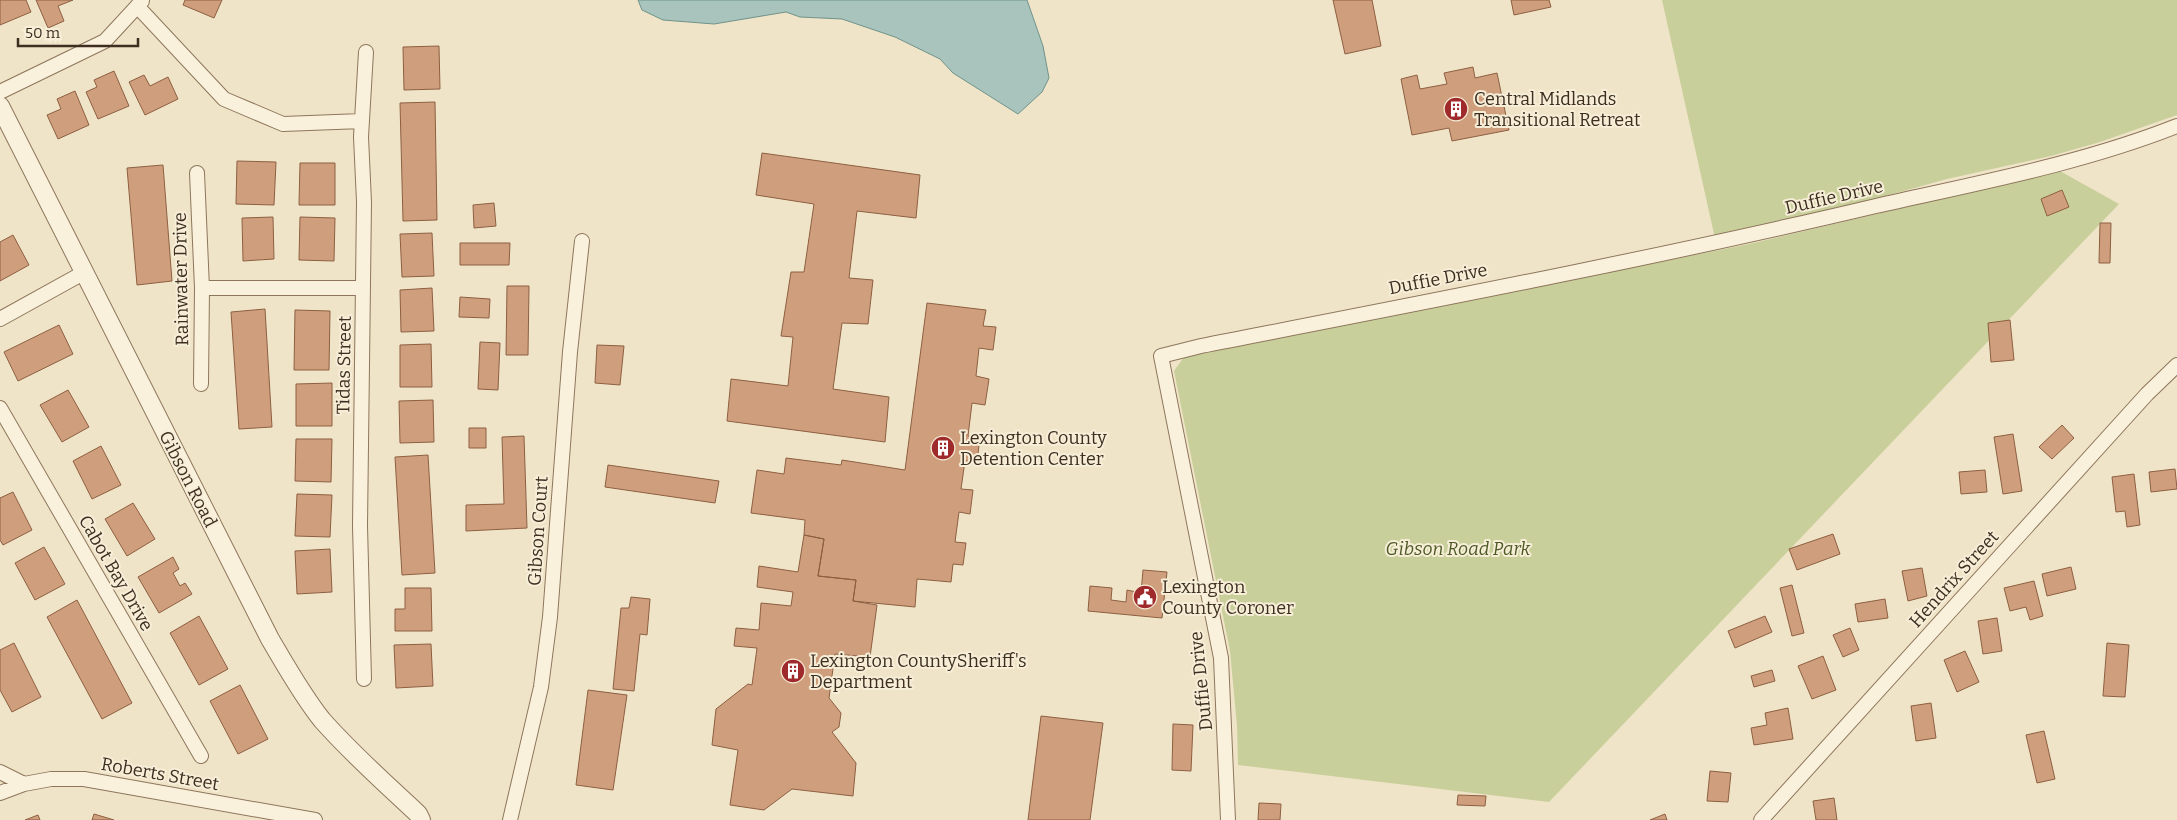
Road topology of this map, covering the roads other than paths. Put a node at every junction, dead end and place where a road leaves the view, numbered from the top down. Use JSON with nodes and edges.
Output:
{"nodes":[{"id":1,"x":140,"y":3,"type":"edge"},
{"id":2,"x":366,"y":52,"type":"dead end"},
{"id":3,"x":0,"y":92,"type":"edge"},
{"id":4,"x":0,"y":106,"type":"edge"},
{"id":5,"x":362,"y":121,"type":"junction"},
{"id":6,"x":2177,"y":126,"type":"edge"},
{"id":7,"x":197,"y":173,"type":"dead end"},
{"id":8,"x":582,"y":241,"type":"dead end"},
{"id":9,"x":85,"y":272,"type":"junction"},
{"id":10,"x":202,"y":288,"type":"junction"},
{"id":11,"x":363,"y":288,"type":"junction"},
{"id":12,"x":0,"y":319,"type":"edge"},
{"id":13,"x":2177,"y":365,"type":"edge"},
{"id":14,"x":201,"y":384,"type":"dead end"},
{"id":15,"x":0,"y":408,"type":"edge"},
{"id":16,"x":364,"y":679,"type":"dead end"},
{"id":17,"x":201,"y":756,"type":"dead end"},
{"id":18,"x":0,"y":772,"type":"edge"},
{"id":19,"x":24,"y":784,"type":"junction"},
{"id":20,"x":0,"y":793,"type":"edge"},
{"id":21,"x":316,"y":820,"type":"edge"},
{"id":22,"x":421,"y":820,"type":"edge"},
{"id":23,"x":510,"y":820,"type":"edge"},
{"id":24,"x":1228,"y":820,"type":"edge"},
{"id":25,"x":1761,"y":820,"type":"edge"}],
"edges":[{"from":1,"to":3,"type":"street"},
{"from":1,"to":5,"type":"street"},
{"from":2,"to":5,"type":"street","name":"Tidas Street"},
{"from":4,"to":9,"type":"street","name":"Gibson Road"},
{"from":5,"to":11,"type":"street","name":"Tidas Street"},
{"from":6,"to":24,"type":"street","name":"Duffie Drive"},
{"from":7,"to":10,"type":"street","name":"Rainwater Drive"},
{"from":8,"to":23,"type":"street","name":"Gibson Court"},
{"from":9,"to":12,"type":"street"},
{"from":9,"to":22,"type":"street","name":"Gibson Road"},
{"from":10,"to":11,"type":"street"},
{"from":10,"to":14,"type":"street","name":"Rainwater Drive"},
{"from":11,"to":16,"type":"street","name":"Tidas Street"},
{"from":13,"to":25,"type":"street","name":"Hendrix Street"},
{"from":15,"to":17,"type":"street","name":"Cabot Bay Drive"},
{"from":18,"to":19,"type":"street"},
{"from":19,"to":20,"type":"street","name":"Roberts Street"},
{"from":19,"to":21,"type":"street","name":"Roberts Street"}]}
